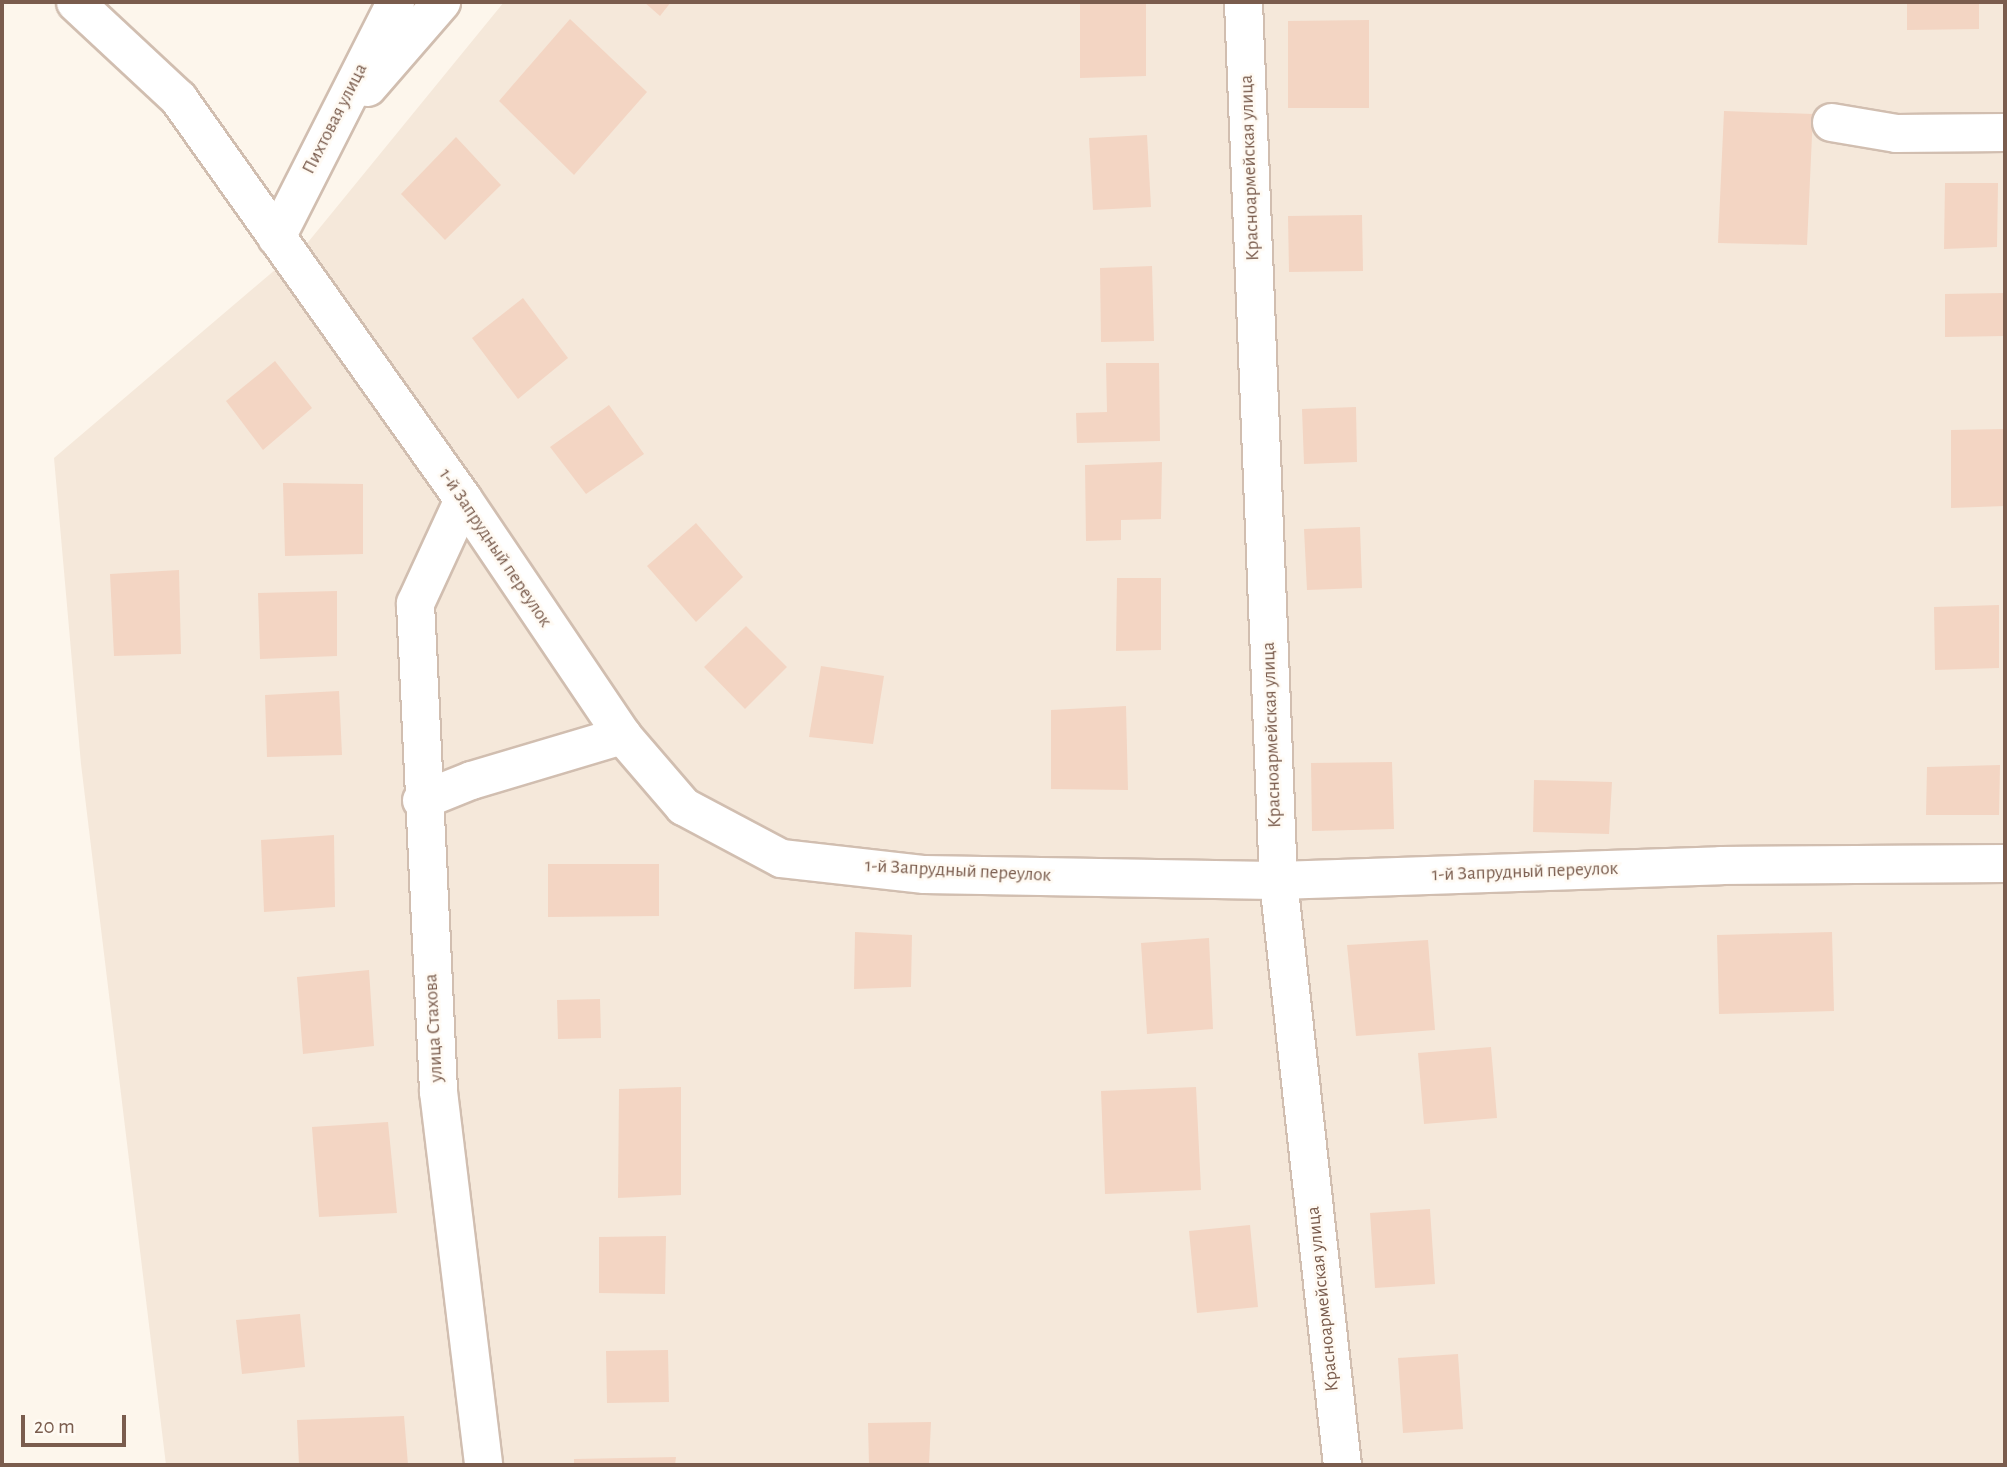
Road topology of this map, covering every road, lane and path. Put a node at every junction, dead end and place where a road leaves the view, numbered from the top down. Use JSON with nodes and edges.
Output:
{"nodes":[{"id":1,"x":75,"y":2,"type":"edge"},
{"id":2,"x":395,"y":2,"type":"edge"},
{"id":3,"x":440,"y":2,"type":"edge"},
{"id":4,"x":1243,"y":2,"type":"edge"},
{"id":5,"x":1831,"y":122,"type":"dead end"},
{"id":6,"x":328,"y":132,"type":"junction"},
{"id":7,"x":2005,"y":132,"type":"edge"},
{"id":8,"x":276,"y":237,"type":"junction"},
{"id":9,"x":463,"y":499,"type":"junction"},
{"id":10,"x":622,"y":735,"type":"junction"},
{"id":11,"x":421,"y":800,"type":"junction"},
{"id":12,"x":2005,"y":863,"type":"edge"},
{"id":13,"x":1278,"y":880,"type":"junction"},
{"id":14,"x":483,"y":1465,"type":"edge"},
{"id":15,"x":1342,"y":1465,"type":"edge"}],
"edges":[{"from":1,"to":8,"type":"street","name":"1-й Запрудный переулок"},
{"from":2,"to":6,"type":"street","name":"Пихтовая улица"},
{"from":3,"to":6,"type":"street"},
{"from":4,"to":13,"type":"street","name":"Красноармейская улица"},
{"from":5,"to":7,"type":"street"},
{"from":6,"to":8,"type":"street","name":"Пихтовая улица"},
{"from":8,"to":9,"type":"street","name":"1-й Запрудный переулок"},
{"from":9,"to":10,"type":"street","name":"1-й Запрудный переулок"},
{"from":9,"to":11,"type":"street","name":"улица Стахова"},
{"from":10,"to":11,"type":"street"},
{"from":10,"to":13,"type":"street","name":"1-й Запрудный переулок"},
{"from":11,"to":14,"type":"street","name":"улица Стахова"},
{"from":12,"to":13,"type":"street","name":"1-й Запрудный переулок"},
{"from":13,"to":15,"type":"street","name":"Красноармейская улица"}]}
